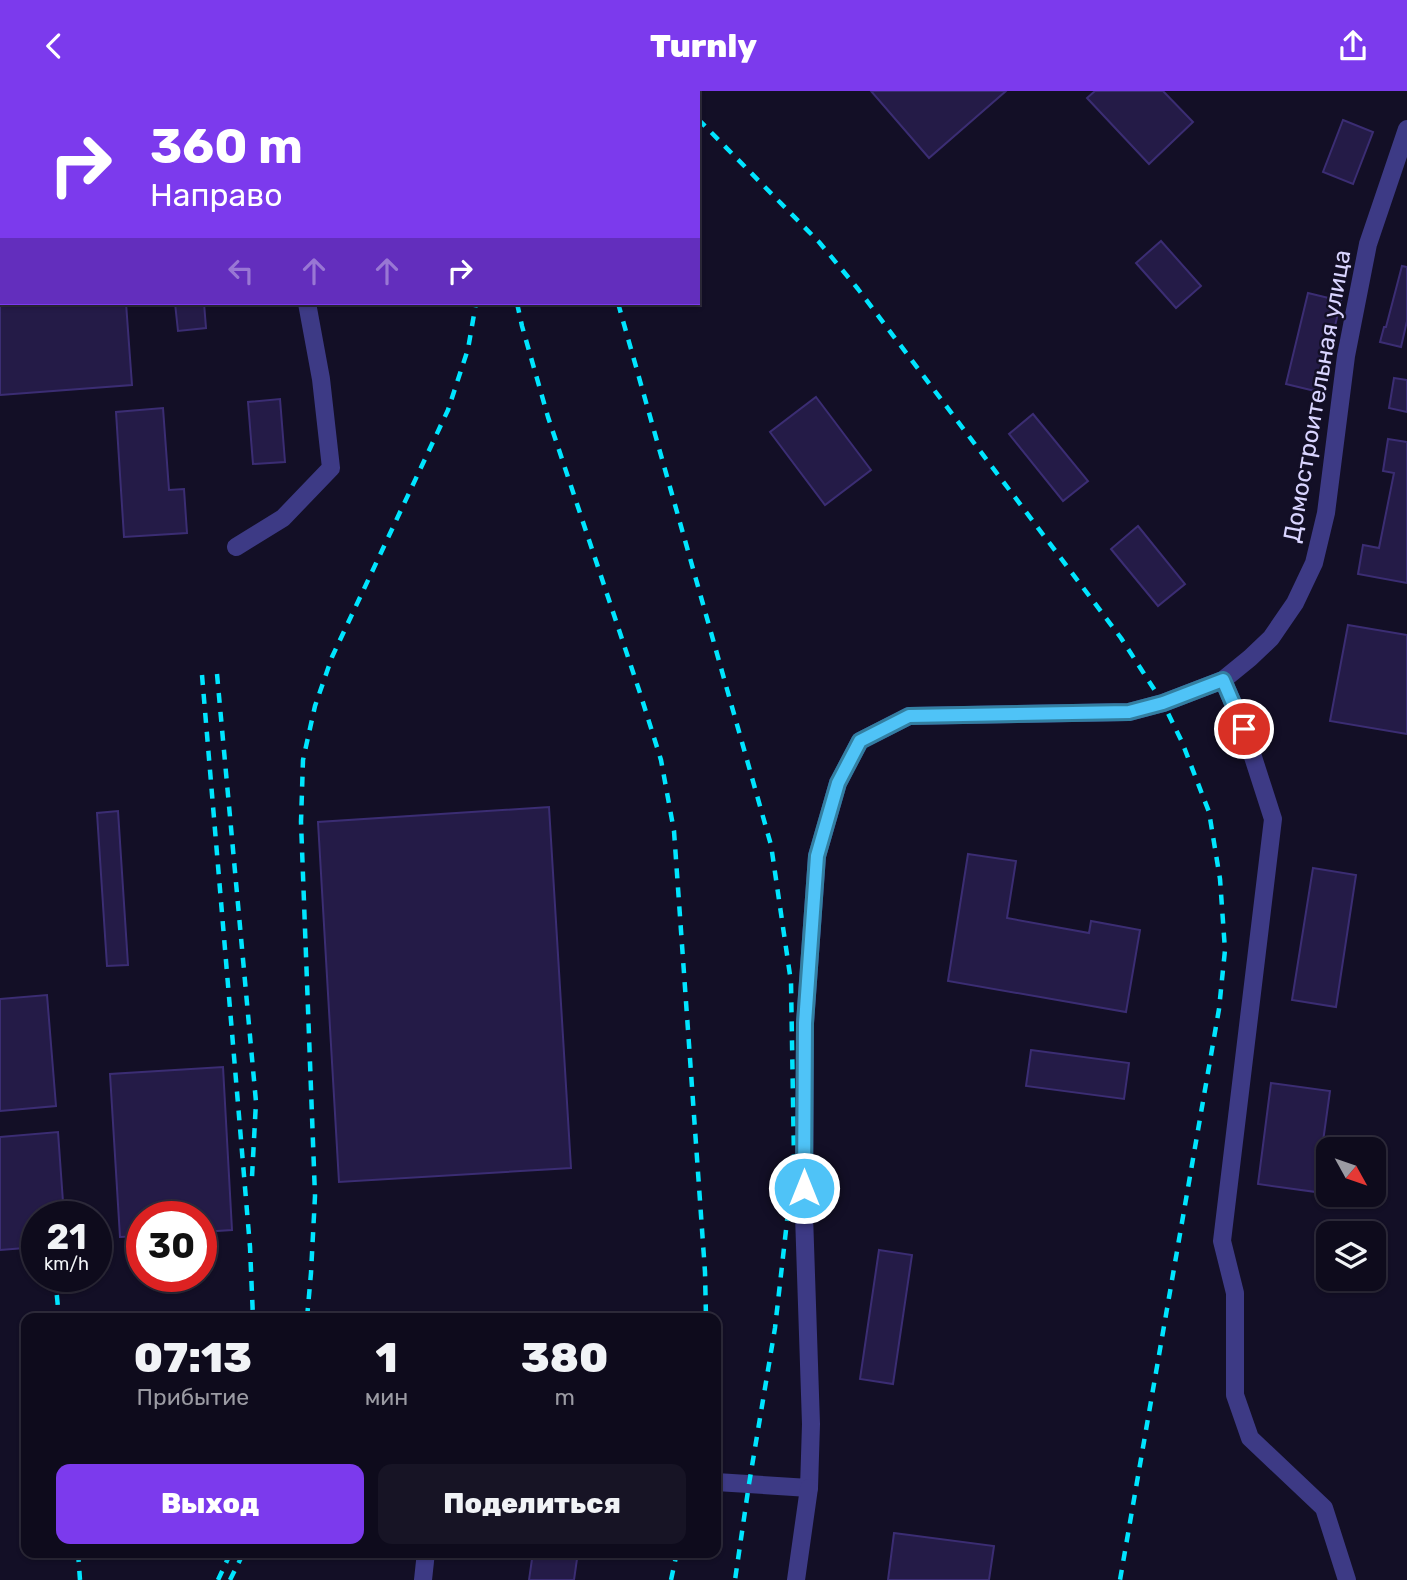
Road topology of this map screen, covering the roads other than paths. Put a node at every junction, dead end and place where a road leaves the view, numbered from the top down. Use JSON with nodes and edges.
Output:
{"nodes":[{"id":1,"x":1407,"y":129,"type":"edge"},
{"id":2,"x":307,"y":305,"type":"edge"},
{"id":3,"x":236,"y":547,"type":"dead end"},
{"id":4,"x":1223,"y":680,"type":"junction"},
{"id":5,"x":721,"y":1482,"type":"edge"},
{"id":6,"x":809,"y":1488,"type":"junction"},
{"id":7,"x":425,"y":1558,"type":"edge"},
{"id":8,"x":422,"y":1580,"type":"edge"},
{"id":9,"x":796,"y":1580,"type":"edge"},
{"id":10,"x":1347,"y":1580,"type":"edge"}],
"edges":[{"from":1,"to":4,"type":"street","name":"Домостроительная улица"},
{"from":2,"to":3,"type":"street"},
{"from":4,"to":6,"type":"street","name":"Домостроительная улица"},
{"from":4,"to":10,"type":"street"},
{"from":5,"to":6,"type":"street"},
{"from":6,"to":9,"type":"street","name":"Домостроительная улица"},
{"from":7,"to":8,"type":"street"}]}
